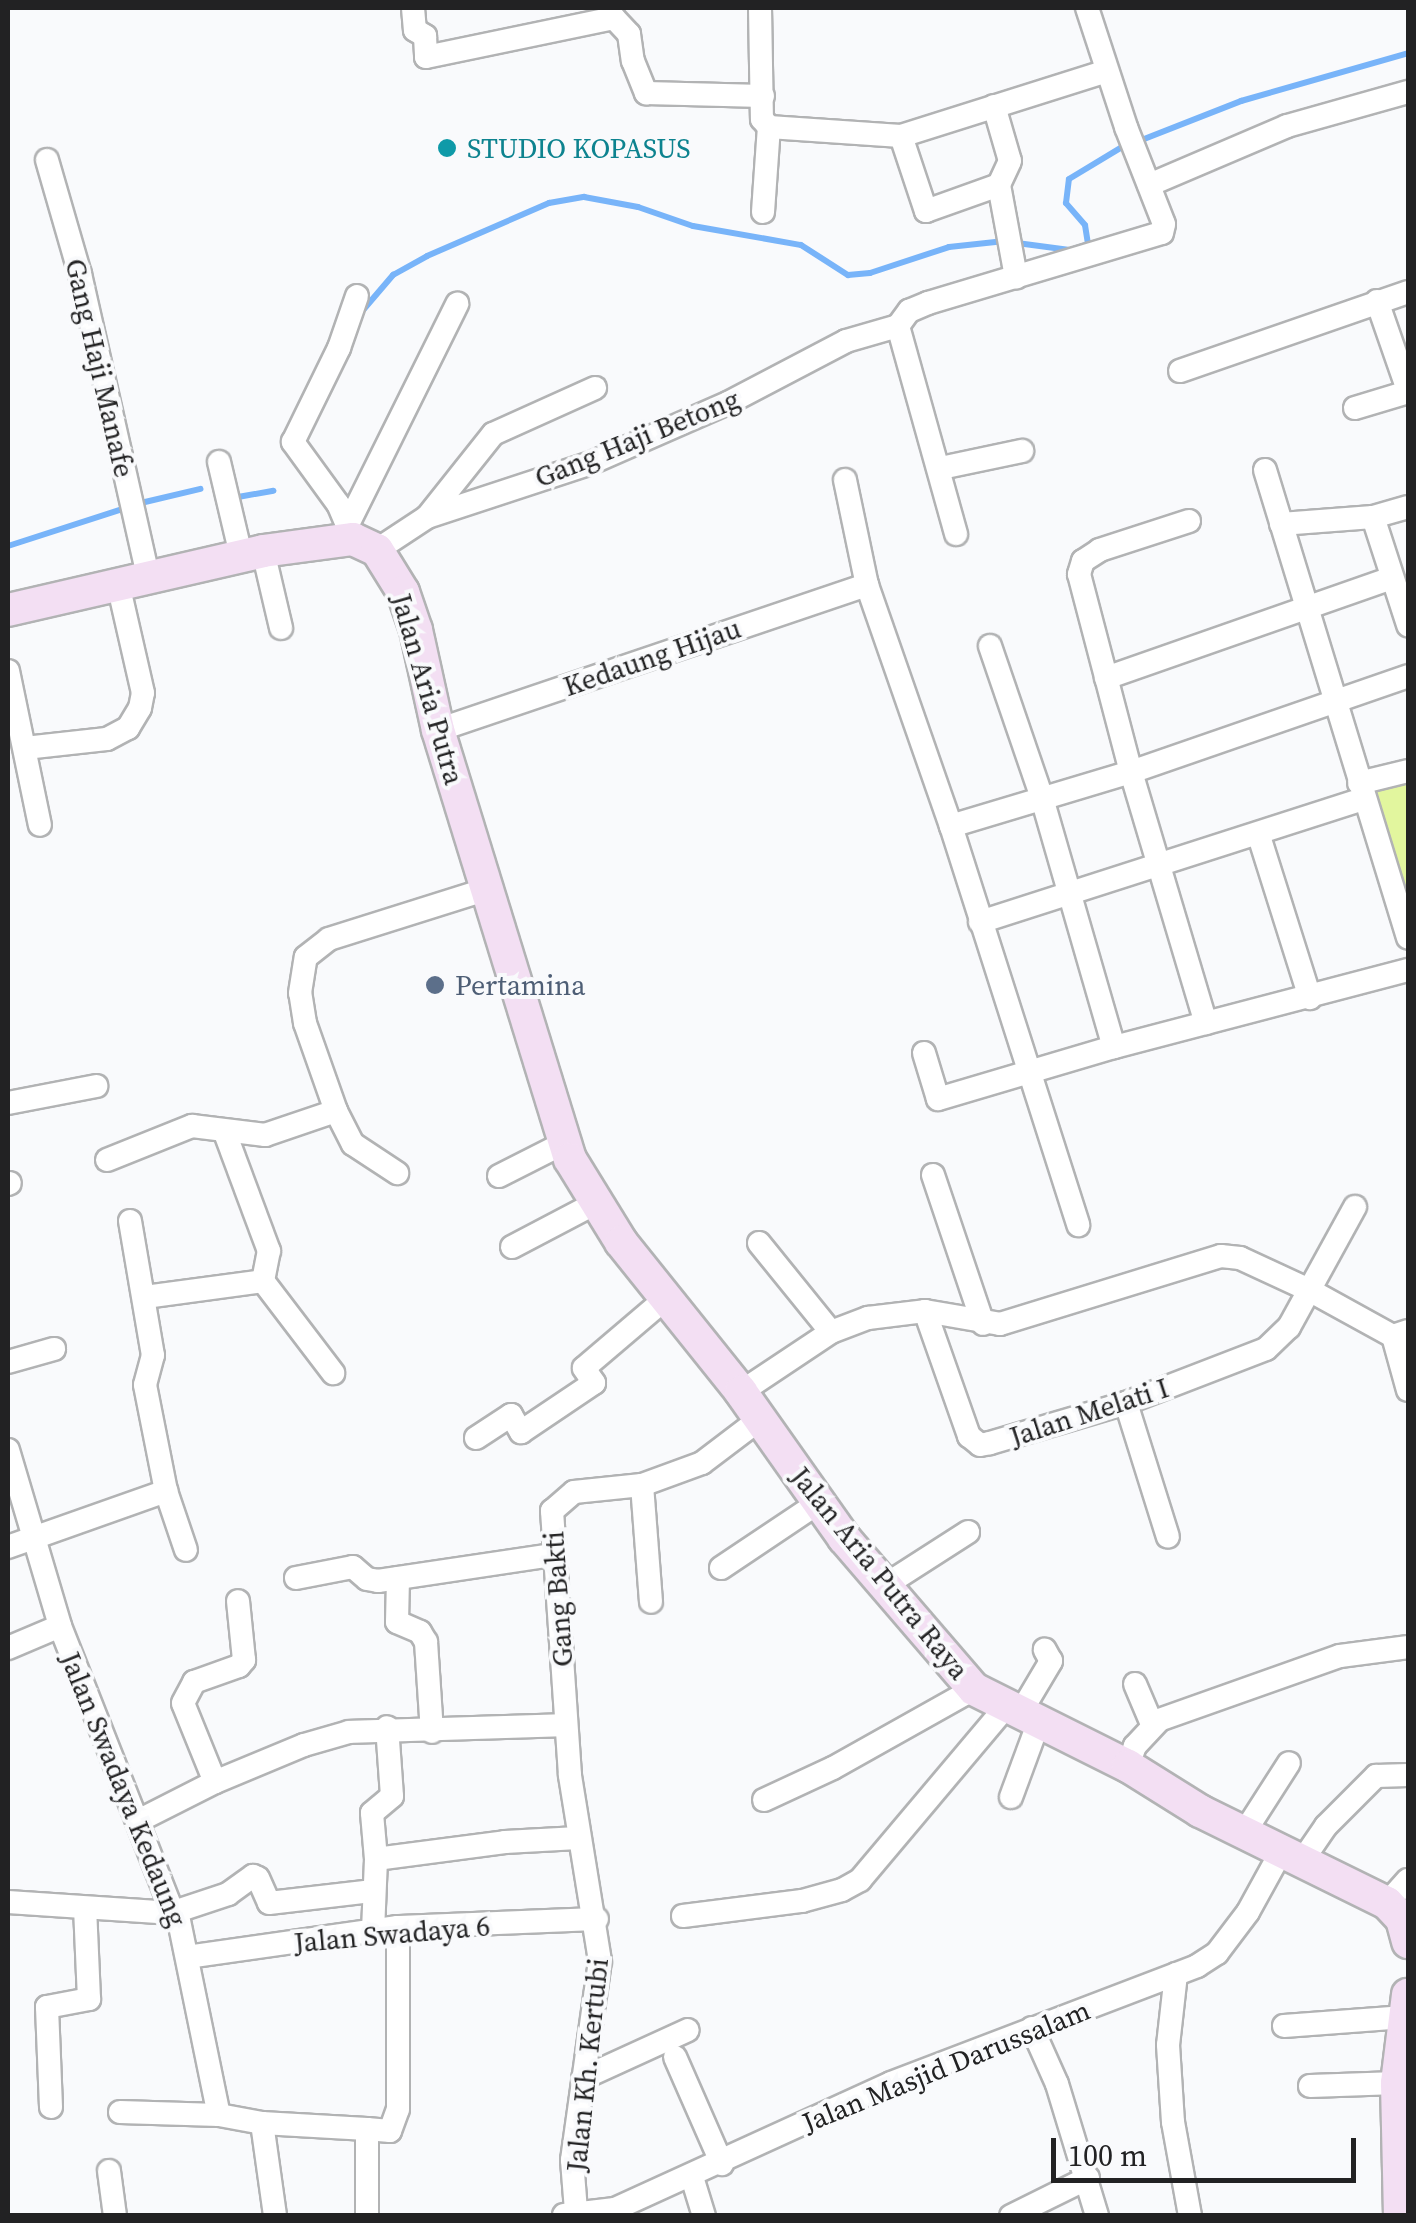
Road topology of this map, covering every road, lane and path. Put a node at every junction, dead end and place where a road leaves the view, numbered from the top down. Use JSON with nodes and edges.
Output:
{"nodes":[{"id":1,"x":413,"y":8,"type":"edge"},
{"id":2,"x":760,"y":8,"type":"edge"},
{"id":3,"x":1087,"y":8,"type":"edge"},
{"id":4,"x":1107,"y":70,"type":"junction"},
{"id":5,"x":1408,"y":92,"type":"edge"},
{"id":6,"x":762,"y":96,"type":"junction"},
{"id":7,"x":994,"y":106,"type":"junction"},
{"id":8,"x":769,"y":127,"type":"junction"},
{"id":9,"x":901,"y":136,"type":"junction"},
{"id":10,"x":48,"y":160,"type":"dead end"},
{"id":11,"x":998,"y":185,"type":"junction"},
{"id":12,"x":1149,"y":185,"type":"junction"},
{"id":13,"x":764,"y":212,"type":"dead end"},
{"id":14,"x":1016,"y":277,"type":"junction"},
{"id":15,"x":1408,"y":292,"type":"edge"},
{"id":16,"x":357,"y":296,"type":"dead end"},
{"id":17,"x":1376,"y":301,"type":"junction"},
{"id":18,"x":457,"y":304,"type":"dead end"},
{"id":19,"x":898,"y":326,"type":"junction"},
{"id":20,"x":1180,"y":371,"type":"dead end"},
{"id":21,"x":595,"y":388,"type":"dead end"},
{"id":22,"x":1408,"y":391,"type":"edge"},
{"id":23,"x":1356,"y":408,"type":"dead end"},
{"id":24,"x":1022,"y":451,"type":"dead end"},
{"id":25,"x":219,"y":462,"type":"dead end"},
{"id":26,"x":941,"y":468,"type":"junction"},
{"id":27,"x":1265,"y":470,"type":"dead end"},
{"id":28,"x":845,"y":480,"type":"dead end"},
{"id":29,"x":1408,"y":507,"type":"edge"},
{"id":30,"x":427,"y":516,"type":"junction"},
{"id":31,"x":1373,"y":517,"type":"junction"},
{"id":32,"x":1189,"y":521,"type":"dead end"},
{"id":33,"x":1280,"y":524,"type":"junction"},
{"id":34,"x":956,"y":534,"type":"dead end"},
{"id":35,"x":359,"y":538,"type":"junction"},
{"id":36,"x":252,"y":553,"type":"junction"},
{"id":37,"x":1392,"y":578,"type":"junction"},
{"id":38,"x":133,"y":580,"type":"junction"},
{"id":39,"x":867,"y":586,"type":"junction"},
{"id":40,"x":8,"y":610,"type":"edge"},
{"id":41,"x":1306,"y":610,"type":"junction"},
{"id":42,"x":1408,"y":625,"type":"edge"},
{"id":43,"x":281,"y":628,"type":"dead end"},
{"id":44,"x":990,"y":646,"type":"dead end"},
{"id":45,"x":8,"y":670,"type":"edge"},
{"id":46,"x":1408,"y":676,"type":"edge"},
{"id":47,"x":1106,"y":678,"type":"junction"},
{"id":48,"x":1332,"y":702,"type":"junction"},
{"id":49,"x":438,"y":730,"type":"junction"},
{"id":50,"x":24,"y":748,"type":"junction"},
{"id":51,"x":1408,"y":771,"type":"edge"},
{"id":52,"x":1131,"y":772,"type":"junction"},
{"id":53,"x":1361,"y":791,"type":"junction"},
{"id":54,"x":1042,"y":798,"type":"junction"},
{"id":55,"x":40,"y":825,"type":"dead end"},
{"id":56,"x":951,"y":826,"type":"junction"},
{"id":57,"x":1259,"y":836,"type":"junction"},
{"id":58,"x":1159,"y":868,"type":"junction"},
{"id":59,"x":488,"y":888,"type":"junction"},
{"id":60,"x":1070,"y":895,"type":"junction"},
{"id":61,"x":980,"y":922,"type":"junction"},
{"id":62,"x":1408,"y":938,"type":"edge"},
{"id":63,"x":1408,"y":970,"type":"edge"},
{"id":64,"x":1310,"y":998,"type":"junction"},
{"id":65,"x":1206,"y":1024,"type":"junction"},
{"id":66,"x":1114,"y":1047,"type":"junction"},
{"id":67,"x":924,"y":1052,"type":"dead end"},
{"id":68,"x":1028,"y":1072,"type":"junction"},
{"id":69,"x":96,"y":1086,"type":"dead end"},
{"id":70,"x":8,"y":1104,"type":"edge"},
{"id":71,"x":336,"y":1111,"type":"junction"},
{"id":72,"x":224,"y":1133,"type":"junction"},
{"id":73,"x":107,"y":1160,"type":"dead end"},
{"id":74,"x":397,"y":1173,"type":"dead end"},
{"id":75,"x":499,"y":1176,"type":"dead end"},
{"id":76,"x":580,"y":1176,"type":"junction"},
{"id":77,"x":933,"y":1176,"type":"dead end"},
{"id":78,"x":1356,"y":1208,"type":"dead end"},
{"id":79,"x":130,"y":1221,"type":"dead end"},
{"id":80,"x":1078,"y":1224,"type":"dead end"},
{"id":81,"x":759,"y":1243,"type":"dead end"},
{"id":82,"x":512,"y":1246,"type":"dead end"},
{"id":83,"x":262,"y":1281,"type":"junction"},
{"id":84,"x":1311,"y":1291,"type":"junction"},
{"id":85,"x":146,"y":1296,"type":"junction"},
{"id":86,"x":665,"y":1299,"type":"junction"},
{"id":87,"x":925,"y":1310,"type":"junction"},
{"id":88,"x":983,"y":1324,"type":"junction"},
{"id":89,"x":831,"y":1332,"type":"junction"},
{"id":90,"x":1401,"y":1334,"type":"edge"},
{"id":91,"x":54,"y":1349,"type":"dead end"},
{"id":92,"x":8,"y":1362,"type":"edge"},
{"id":93,"x":333,"y":1372,"type":"dead end"},
{"id":94,"x":1408,"y":1390,"type":"edge"},
{"id":95,"x":741,"y":1392,"type":"junction"},
{"id":96,"x":1126,"y":1403,"type":"junction"},
{"id":97,"x":760,"y":1419,"type":"junction"},
{"id":98,"x":476,"y":1438,"type":"dead end"},
{"id":99,"x":8,"y":1450,"type":"edge"},
{"id":100,"x":642,"y":1485,"type":"junction"},
{"id":101,"x":166,"y":1491,"type":"junction"},
{"id":102,"x":818,"y":1503,"type":"junction"},
{"id":103,"x":968,"y":1532,"type":"dead end"},
{"id":104,"x":34,"y":1537,"type":"junction"},
{"id":105,"x":1168,"y":1537,"type":"dead end"},
{"id":106,"x":8,"y":1547,"type":"edge"},
{"id":107,"x":186,"y":1550,"type":"dead end"},
{"id":108,"x":553,"y":1555,"type":"junction"},
{"id":109,"x":721,"y":1568,"type":"dead end"},
{"id":110,"x":296,"y":1578,"type":"dead end"},
{"id":111,"x":398,"y":1578,"type":"junction"},
{"id":112,"x":884,"y":1586,"type":"junction"},
{"id":113,"x":238,"y":1602,"type":"dead end"},
{"id":114,"x":651,"y":1602,"type":"dead end"},
{"id":115,"x":60,"y":1626,"type":"junction"},
{"id":116,"x":1408,"y":1647,"type":"edge"},
{"id":117,"x":8,"y":1648,"type":"edge"},
{"id":118,"x":1045,"y":1650,"type":"dead end"},
{"id":119,"x":1134,"y":1684,"type":"dead end"},
{"id":120,"x":974,"y":1688,"type":"junction"},
{"id":121,"x":1021,"y":1716,"type":"junction"},
{"id":122,"x":1152,"y":1724,"type":"junction"},
{"id":123,"x":566,"y":1725,"type":"junction"},
{"id":124,"x":388,"y":1728,"type":"junction"},
{"id":125,"x":432,"y":1732,"type":"junction"},
{"id":126,"x":1290,"y":1763,"type":"dead end"},
{"id":127,"x":1128,"y":1766,"type":"junction"},
{"id":128,"x":1408,"y":1775,"type":"edge"},
{"id":129,"x":215,"y":1782,"type":"junction"},
{"id":130,"x":1011,"y":1797,"type":"dead end"},
{"id":131,"x":764,"y":1800,"type":"dead end"},
{"id":132,"x":138,"y":1821,"type":"junction"},
{"id":133,"x":1244,"y":1833,"type":"junction"},
{"id":134,"x":578,"y":1838,"type":"junction"},
{"id":135,"x":1291,"y":1856,"type":"junction"},
{"id":136,"x":376,"y":1859,"type":"junction"},
{"id":137,"x":373,"y":1890,"type":"junction"},
{"id":138,"x":1398,"y":1891,"type":"edge"},
{"id":139,"x":8,"y":1902,"type":"edge"},
{"id":140,"x":86,"y":1908,"type":"junction"},
{"id":141,"x":175,"y":1912,"type":"junction"},
{"id":142,"x":682,"y":1916,"type":"dead end"},
{"id":143,"x":597,"y":1920,"type":"junction"},
{"id":144,"x":398,"y":1927,"type":"junction"},
{"id":145,"x":372,"y":1931,"type":"junction"},
{"id":146,"x":1408,"y":1942,"type":"edge"},
{"id":147,"x":187,"y":1957,"type":"junction"},
{"id":148,"x":1176,"y":1974,"type":"junction"},
{"id":149,"x":1407,"y":2006,"type":"edge"},
{"id":150,"x":1284,"y":2026,"type":"dead end"},
{"id":151,"x":1032,"y":2028,"type":"junction"},
{"id":152,"x":688,"y":2030,"type":"dead end"},
{"id":153,"x":675,"y":2056,"type":"dead end"},
{"id":154,"x":1401,"y":2074,"type":"edge"},
{"id":155,"x":583,"y":2078,"type":"junction"},
{"id":156,"x":1310,"y":2086,"type":"dead end"},
{"id":157,"x":52,"y":2107,"type":"dead end"},
{"id":158,"x":120,"y":2112,"type":"dead end"},
{"id":159,"x":219,"y":2115,"type":"junction"},
{"id":160,"x":262,"y":2123,"type":"junction"},
{"id":161,"x":367,"y":2129,"type":"junction"},
{"id":162,"x":722,"y":2164,"type":"junction"},
{"id":163,"x":109,"y":2171,"type":"dead end"},
{"id":164,"x":692,"y":2177,"type":"junction"},
{"id":165,"x":1088,"y":2178,"type":"junction"},
{"id":166,"x":569,"y":2214,"type":"edge"},
{"id":167,"x":115,"y":2216,"type":"edge"},
{"id":168,"x":275,"y":2216,"type":"edge"},
{"id":169,"x":366,"y":2216,"type":"edge"},
{"id":170,"x":704,"y":2216,"type":"edge"},
{"id":171,"x":1010,"y":2216,"type":"edge"},
{"id":172,"x":1097,"y":2216,"type":"edge"},
{"id":173,"x":1190,"y":2216,"type":"edge"},
{"id":174,"x":1400,"y":2216,"type":"edge"}],
"edges":[{"from":1,"to":6,"type":"street"},
{"from":2,"to":6,"type":"street"},
{"from":3,"to":4,"type":"street","name":"Gang Haji Betong"},
{"from":4,"to":7,"type":"street"},
{"from":4,"to":12,"type":"street","name":"Gang Haji Betong"},
{"from":5,"to":12,"type":"street"},
{"from":6,"to":8,"type":"street"},
{"from":7,"to":9,"type":"street"},
{"from":7,"to":11,"type":"street"},
{"from":8,"to":9,"type":"street"},
{"from":8,"to":13,"type":"street"},
{"from":9,"to":11,"type":"street"},
{"from":10,"to":38,"type":"street","name":"Gang Haji Manafe"},
{"from":11,"to":14,"type":"street"},
{"from":12,"to":14,"type":"street","name":"Gang Haji Betong"},
{"from":14,"to":19,"type":"street","name":"Gang Haji Betong"},
{"from":15,"to":17,"type":"street"},
{"from":16,"to":35,"type":"street"},
{"from":17,"to":20,"type":"street"},
{"from":17,"to":22,"type":"street"},
{"from":18,"to":35,"type":"street"},
{"from":19,"to":26,"type":"street"},
{"from":19,"to":30,"type":"street","name":"Gang Haji Betong"},
{"from":21,"to":30,"type":"street"},
{"from":22,"to":23,"type":"street"},
{"from":24,"to":26,"type":"street"},
{"from":25,"to":36,"type":"street"},
{"from":26,"to":34,"type":"street"},
{"from":27,"to":33,"type":"street"},
{"from":28,"to":39,"type":"street"},
{"from":29,"to":31,"type":"street"},
{"from":30,"to":35,"type":"street","name":"Gang Haji Betong"},
{"from":31,"to":33,"type":"street"},
{"from":31,"to":37,"type":"street"},
{"from":32,"to":47,"type":"street"},
{"from":33,"to":41,"type":"street"},
{"from":35,"to":36,"type":"main road"},
{"from":35,"to":49,"type":"main road","name":"Jalan Aria Putra"},
{"from":36,"to":38,"type":"main road"},
{"from":36,"to":43,"type":"street"},
{"from":37,"to":41,"type":"street"},
{"from":37,"to":42,"type":"street"},
{"from":38,"to":40,"type":"main road"},
{"from":38,"to":50,"type":"street","name":"Gang Haji Manafe"},
{"from":39,"to":49,"type":"street","name":"Kedaung Hijau"},
{"from":39,"to":56,"type":"street"},
{"from":41,"to":47,"type":"street"},
{"from":41,"to":48,"type":"street"},
{"from":44,"to":54,"type":"street"},
{"from":45,"to":50,"type":"street"},
{"from":46,"to":48,"type":"street"},
{"from":47,"to":52,"type":"street"},
{"from":48,"to":52,"type":"street"},
{"from":48,"to":53,"type":"street"},
{"from":49,"to":59,"type":"main road","name":"Jalan Aria Putra"},
{"from":50,"to":55,"type":"street"},
{"from":51,"to":53,"type":"street"},
{"from":52,"to":54,"type":"street"},
{"from":52,"to":58,"type":"street"},
{"from":53,"to":57,"type":"street"},
{"from":53,"to":62,"type":"street"},
{"from":54,"to":56,"type":"street"},
{"from":54,"to":60,"type":"street"},
{"from":56,"to":61,"type":"street"},
{"from":57,"to":58,"type":"street"},
{"from":57,"to":64,"type":"street"},
{"from":58,"to":60,"type":"street"},
{"from":58,"to":65,"type":"street"},
{"from":59,"to":71,"type":"street"},
{"from":59,"to":76,"type":"main road","name":"Jalan Aria Putra"},
{"from":60,"to":61,"type":"street"},
{"from":60,"to":66,"type":"street"},
{"from":61,"to":68,"type":"street"},
{"from":63,"to":64,"type":"street"},
{"from":64,"to":65,"type":"street"},
{"from":65,"to":66,"type":"street"},
{"from":66,"to":68,"type":"street"},
{"from":67,"to":68,"type":"street"},
{"from":68,"to":80,"type":"street"},
{"from":69,"to":70,"type":"street"},
{"from":71,"to":72,"type":"street"},
{"from":71,"to":74,"type":"street"},
{"from":72,"to":73,"type":"street"},
{"from":72,"to":83,"type":"street"},
{"from":75,"to":76,"type":"street"},
{"from":76,"to":82,"type":"street"},
{"from":76,"to":86,"type":"main road","name":"Jalan Aria Putra Raya"},
{"from":77,"to":88,"type":"street"},
{"from":78,"to":84,"type":"street","name":"Jalan Melati I"},
{"from":79,"to":85,"type":"street"},
{"from":81,"to":89,"type":"street"},
{"from":83,"to":85,"type":"street"},
{"from":83,"to":93,"type":"street"},
{"from":84,"to":88,"type":"street"},
{"from":84,"to":90,"type":"street"},
{"from":84,"to":96,"type":"street","name":"Jalan Melati I"},
{"from":85,"to":101,"type":"street"},
{"from":86,"to":95,"type":"main road","name":"Jalan Aria Putra Raya"},
{"from":86,"to":98,"type":"street"},
{"from":87,"to":88,"type":"street"},
{"from":87,"to":89,"type":"street"},
{"from":87,"to":96,"type":"street","name":"Jalan Melati I"},
{"from":89,"to":95,"type":"street"},
{"from":90,"to":94,"type":"street"},
{"from":91,"to":92,"type":"street"},
{"from":95,"to":97,"type":"main road","name":"Jalan Aria Putra Raya"},
{"from":96,"to":105,"type":"street"},
{"from":97,"to":100,"type":"street","name":"Gang Bakti"},
{"from":97,"to":102,"type":"main road","name":"Jalan Aria Putra Raya"},
{"from":99,"to":104,"type":"street","name":"Jalan Swadaya Kedaung"},
{"from":100,"to":108,"type":"street","name":"Gang Bakti"},
{"from":100,"to":114,"type":"street"},
{"from":101,"to":104,"type":"street"},
{"from":101,"to":107,"type":"street"},
{"from":102,"to":109,"type":"street"},
{"from":102,"to":112,"type":"main road","name":"Jalan Aria Putra Raya"},
{"from":103,"to":112,"type":"street"},
{"from":104,"to":106,"type":"street"},
{"from":104,"to":115,"type":"street","name":"Jalan Swadaya Kedaung"},
{"from":108,"to":111,"type":"street"},
{"from":108,"to":123,"type":"street","name":"Gang Bakti"},
{"from":110,"to":111,"type":"street"},
{"from":111,"to":125,"type":"street"},
{"from":112,"to":120,"type":"main road","name":"Jalan Aria Putra Raya"},
{"from":113,"to":129,"type":"street"},
{"from":115,"to":117,"type":"street"},
{"from":115,"to":132,"type":"street","name":"Jalan Swadaya Kedaung"},
{"from":116,"to":122,"type":"street"},
{"from":118,"to":121,"type":"street"},
{"from":119,"to":122,"type":"street"},
{"from":120,"to":121,"type":"main road","name":"Jalan Aria Putra Raya"},
{"from":120,"to":131,"type":"street"},
{"from":121,"to":127,"type":"main road","name":"Jalan Aria Putra Raya"},
{"from":121,"to":130,"type":"street"},
{"from":121,"to":142,"type":"street"},
{"from":122,"to":127,"type":"street"},
{"from":123,"to":125,"type":"street"},
{"from":123,"to":134,"type":"street","name":"Gang Bakti"},
{"from":124,"to":125,"type":"street"},
{"from":124,"to":129,"type":"street"},
{"from":124,"to":136,"type":"street"},
{"from":126,"to":133,"type":"street"},
{"from":127,"to":133,"type":"main road","name":"Jalan Aria Putra Raya"},
{"from":128,"to":135,"type":"street","name":"Jalan Masjid Darussalam"},
{"from":129,"to":132,"type":"street"},
{"from":132,"to":141,"type":"street","name":"Jalan Swadaya Kedaung"},
{"from":133,"to":135,"type":"main road","name":"Jalan Aria Putra Raya"},
{"from":134,"to":136,"type":"street"},
{"from":134,"to":143,"type":"street","name":"Gang Bakti"},
{"from":135,"to":138,"type":"main road","name":"Jalan Aria Putra Raya"},
{"from":135,"to":148,"type":"street","name":"Jalan Masjid Darussalam"},
{"from":136,"to":137,"type":"street"},
{"from":137,"to":141,"type":"street"},
{"from":137,"to":145,"type":"street"},
{"from":138,"to":146,"type":"main road","name":"Jalan Aria Putra Raya"},
{"from":139,"to":140,"type":"street"},
{"from":140,"to":141,"type":"street"},
{"from":140,"to":157,"type":"street"},
{"from":141,"to":147,"type":"street","name":"Jalan Swadaya Kedaung"},
{"from":143,"to":144,"type":"street","name":"Jalan Swadaya 6"},
{"from":143,"to":155,"type":"street","name":"Jalan Kh. Kertubi"},
{"from":144,"to":145,"type":"street","name":"Jalan Swadaya 6"},
{"from":144,"to":161,"type":"street"},
{"from":145,"to":147,"type":"street","name":"Jalan Swadaya 6"},
{"from":147,"to":159,"type":"street","name":"Jalan Swadaya Kedaung"},
{"from":148,"to":151,"type":"street","name":"Jalan Masjid Darussalam"},
{"from":148,"to":173,"type":"street"},
{"from":149,"to":150,"type":"street"},
{"from":149,"to":154,"type":"main road"},
{"from":151,"to":162,"type":"street","name":"Jalan Masjid Darussalam"},
{"from":151,"to":165,"type":"street"},
{"from":152,"to":155,"type":"street"},
{"from":153,"to":162,"type":"street"},
{"from":154,"to":156,"type":"street"},
{"from":154,"to":174,"type":"main road"},
{"from":155,"to":166,"type":"street","name":"Jalan Kh. Kertubi"},
{"from":158,"to":159,"type":"street"},
{"from":159,"to":160,"type":"street"},
{"from":160,"to":161,"type":"street"},
{"from":160,"to":168,"type":"street"},
{"from":161,"to":169,"type":"street"},
{"from":162,"to":164,"type":"street","name":"Jalan Masjid Darussalam"},
{"from":163,"to":167,"type":"street"},
{"from":164,"to":166,"type":"street","name":"Jalan Masjid Darussalam"},
{"from":164,"to":170,"type":"street"},
{"from":165,"to":171,"type":"street"},
{"from":165,"to":172,"type":"street"}]}
